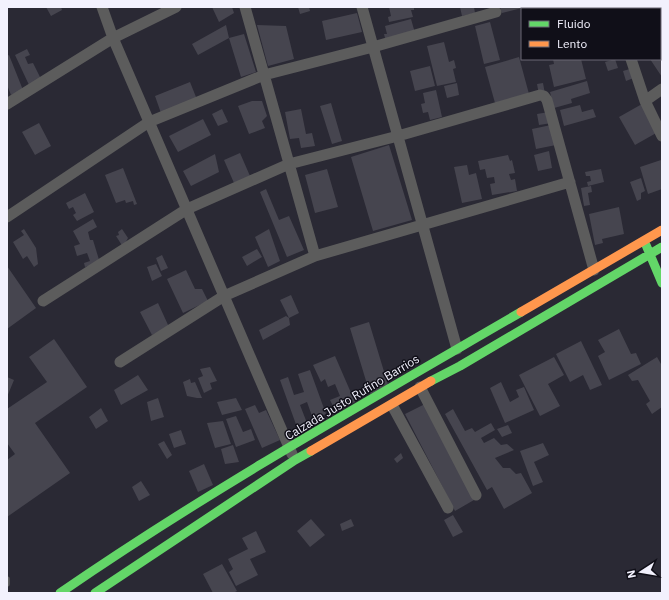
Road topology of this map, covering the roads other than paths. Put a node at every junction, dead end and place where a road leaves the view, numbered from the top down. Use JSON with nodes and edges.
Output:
{"nodes":[{"id":1,"x":102,"y":7,"type":"edge"},
{"id":2,"x":176,"y":7,"type":"edge"},
{"id":3,"x":245,"y":7,"type":"edge"},
{"id":4,"x":362,"y":7,"type":"edge"},
{"id":5,"x":496,"y":12,"type":"dead end"},
{"id":6,"x":114,"y":38,"type":"junction"},
{"id":7,"x":373,"y":47,"type":"junction"},
{"id":8,"x":631,"y":60,"type":"edge"},
{"id":9,"x":264,"y":76,"type":"junction"},
{"id":10,"x":662,"y":89,"type":"edge"},
{"id":11,"x":645,"y":101,"type":"junction"},
{"id":12,"x":7,"y":104,"type":"edge"},
{"id":13,"x":149,"y":122,"type":"junction"},
{"id":14,"x":398,"y":136,"type":"junction"},
{"id":15,"x":662,"y":136,"type":"edge"},
{"id":16,"x":289,"y":164,"type":"junction"},
{"id":17,"x":570,"y":182,"type":"junction"},
{"id":18,"x":187,"y":209,"type":"junction"},
{"id":19,"x":7,"y":217,"type":"edge"},
{"id":20,"x":422,"y":224,"type":"junction"},
{"id":21,"x":662,"y":230,"type":"edge"},
{"id":22,"x":644,"y":241,"type":"junction"},
{"id":23,"x":662,"y":247,"type":"edge"},
{"id":24,"x":650,"y":254,"type":"junction"},
{"id":25,"x":315,"y":256,"type":"junction"},
{"id":26,"x":594,"y":270,"type":"junction"},
{"id":27,"x":662,"y":283,"type":"edge"},
{"id":28,"x":224,"y":296,"type":"junction"},
{"id":29,"x":44,"y":301,"type":"dead end"},
{"id":30,"x":457,"y":349,"type":"junction"},
{"id":31,"x":120,"y":362,"type":"dead end"},
{"id":32,"x":420,"y":387,"type":"junction"},
{"id":33,"x":392,"y":405,"type":"junction"},
{"id":34,"x":289,"y":448,"type":"junction"},
{"id":35,"x":294,"y":460,"type":"junction"},
{"id":36,"x":476,"y":495,"type":"dead end"},
{"id":37,"x":448,"y":508,"type":"dead end"},
{"id":38,"x":7,"y":579,"type":"edge"},
{"id":39,"x":7,"y":584,"type":"edge"},
{"id":40,"x":60,"y":593,"type":"edge"},
{"id":41,"x":95,"y":593,"type":"edge"}],
"edges":[{"from":1,"to":6,"type":"street"},
{"from":2,"to":6,"type":"street"},
{"from":3,"to":9,"type":"street"},
{"from":4,"to":7,"type":"street"},
{"from":5,"to":7,"type":"street"},
{"from":6,"to":12,"type":"street"},
{"from":6,"to":13,"type":"street"},
{"from":7,"to":9,"type":"street"},
{"from":7,"to":14,"type":"street"},
{"from":8,"to":11,"type":"street"},
{"from":9,"to":13,"type":"street"},
{"from":9,"to":16,"type":"street"},
{"from":10,"to":11,"type":"street"},
{"from":11,"to":15,"type":"street"},
{"from":13,"to":18,"type":"street"},
{"from":13,"to":19,"type":"street"},
{"from":14,"to":16,"type":"street"},
{"from":14,"to":17,"type":"street"},
{"from":14,"to":20,"type":"street"},
{"from":16,"to":18,"type":"street"},
{"from":16,"to":25,"type":"street"},
{"from":17,"to":20,"type":"street"},
{"from":17,"to":26,"type":"street"},
{"from":18,"to":28,"type":"street"},
{"from":18,"to":29,"type":"street"},
{"from":20,"to":25,"type":"street"},
{"from":20,"to":30,"type":"street"},
{"from":21,"to":22,"type":"street","name":"Calzada Justo Rufino Barrios"},
{"from":22,"to":24,"type":"street"},
{"from":22,"to":26,"type":"street","name":"Calzada Justo Rufino Barrios"},
{"from":23,"to":24,"type":"street","name":"Calzada Justo Rufino Barrios"},
{"from":24,"to":27,"type":"street"},
{"from":24,"to":32,"type":"street","name":"Calzada Justo Rufino Barrios"},
{"from":25,"to":28,"type":"street"},
{"from":26,"to":30,"type":"street","name":"Calzada Justo Rufino Barrios"},
{"from":28,"to":31,"type":"street"},
{"from":28,"to":34,"type":"street"},
{"from":30,"to":34,"type":"street","name":"Calzada Justo Rufino Barrios"},
{"from":32,"to":33,"type":"street","name":"Calzada Justo Rufino Barrios"},
{"from":32,"to":36,"type":"street"},
{"from":33,"to":35,"type":"street","name":"Calzada Justo Rufino Barrios"},
{"from":33,"to":37,"type":"street"},
{"from":34,"to":35,"type":"street"},
{"from":34,"to":40,"type":"street","name":"Calzada Justo Rufino Barrios"},
{"from":35,"to":41,"type":"street","name":"Calzada Justo Rufino Barrios"},
{"from":38,"to":39,"type":"lane"}]}
